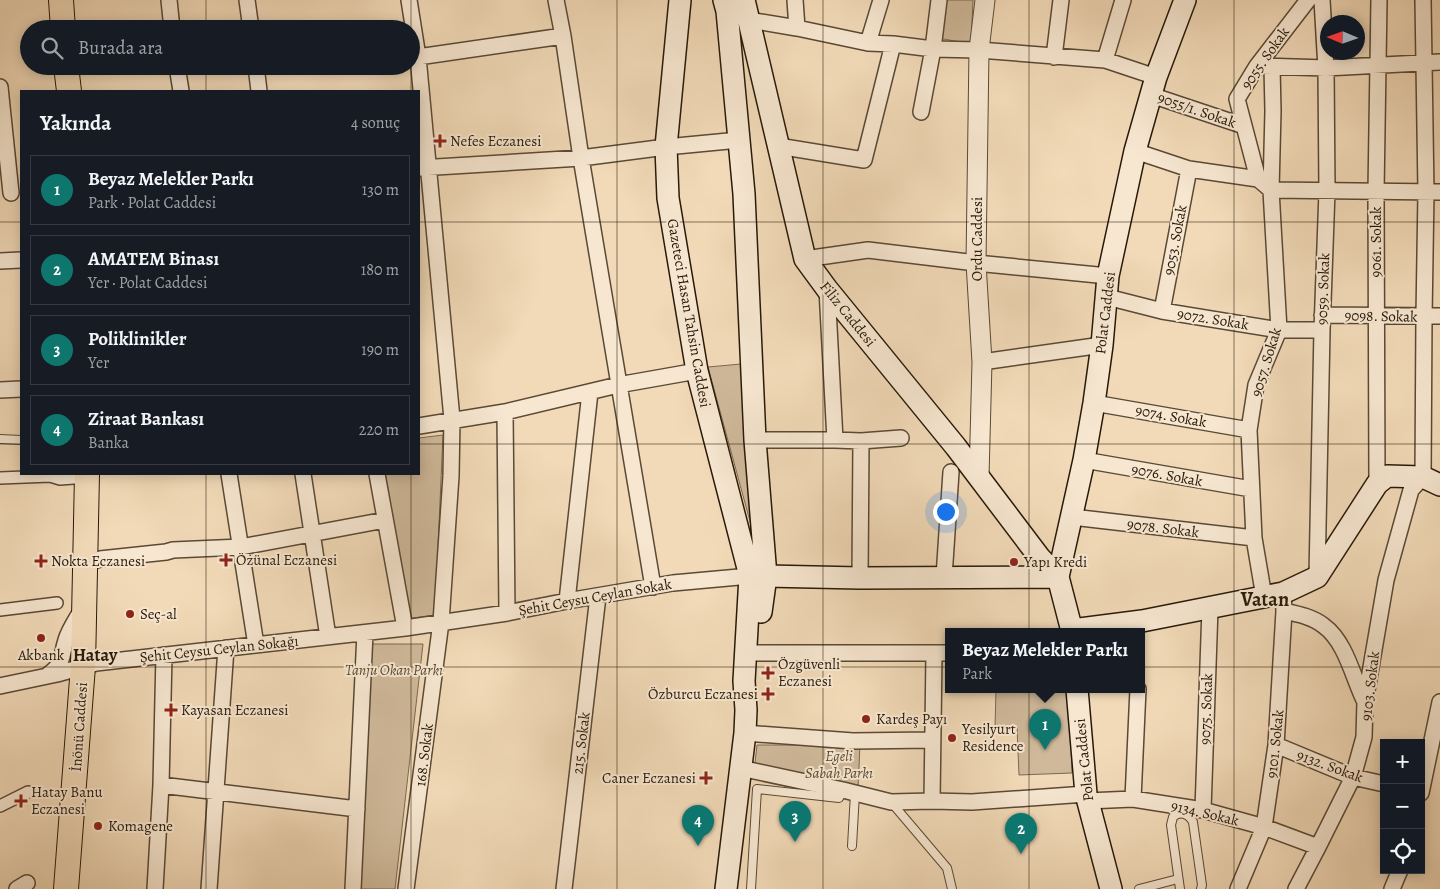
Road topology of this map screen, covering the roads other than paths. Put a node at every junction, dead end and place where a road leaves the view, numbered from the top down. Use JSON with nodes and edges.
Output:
{"nodes":[{"id":1,"x":60,"y":0,"type":"edge"},
{"id":2,"x":168,"y":0,"type":"edge"},
{"id":3,"x":247,"y":0,"type":"edge"},
{"id":4,"x":409,"y":0,"type":"edge"},
{"id":5,"x":556,"y":0,"type":"edge"},
{"id":6,"x":680,"y":0,"type":"edge"},
{"id":7,"x":724,"y":0,"type":"edge"},
{"id":8,"x":795,"y":0,"type":"edge"},
{"id":9,"x":881,"y":0,"type":"edge"},
{"id":10,"x":939,"y":0,"type":"edge"},
{"id":11,"x":985,"y":0,"type":"edge"},
{"id":12,"x":1061,"y":0,"type":"edge"},
{"id":13,"x":1123,"y":0,"type":"edge"},
{"id":14,"x":1185,"y":0,"type":"edge"},
{"id":15,"x":1308,"y":0,"type":"edge"},
{"id":16,"x":1322,"y":0,"type":"edge"},
{"id":17,"x":1379,"y":0,"type":"edge"},
{"id":18,"x":1423,"y":0,"type":"edge"},
{"id":19,"x":746,"y":10,"type":"edge"},
{"id":20,"x":62,"y":20,"type":"edge"},
{"id":21,"x":171,"y":20,"type":"edge"},
{"id":22,"x":250,"y":20,"type":"edge"},
{"id":23,"x":412,"y":20,"type":"edge"},
{"id":24,"x":797,"y":28,"type":"junction"},
{"id":25,"x":564,"y":36,"type":"junction"},
{"id":26,"x":868,"y":42,"type":"junction"},
{"id":27,"x":893,"y":44,"type":"junction"},
{"id":28,"x":933,"y":49,"type":"junction"},
{"id":29,"x":979,"y":50,"type":"junction"},
{"id":30,"x":420,"y":57,"type":"edge"},
{"id":31,"x":1054,"y":57,"type":"junction"},
{"id":32,"x":1105,"y":60,"type":"junction"},
{"id":33,"x":1440,"y":62,"type":"edge"},
{"id":34,"x":1423,"y":63,"type":"junction"},
{"id":35,"x":1265,"y":66,"type":"junction"},
{"id":36,"x":1378,"y":66,"type":"junction"},
{"id":37,"x":1326,"y":68,"type":"junction"},
{"id":38,"x":67,"y":75,"type":"edge"},
{"id":39,"x":178,"y":75,"type":"edge"},
{"id":40,"x":257,"y":75,"type":"edge"},
{"id":41,"x":419,"y":75,"type":"edge"},
{"id":42,"x":1153,"y":86,"type":"junction"},
{"id":43,"x":0,"y":87,"type":"edge"},
{"id":44,"x":68,"y":90,"type":"edge"},
{"id":45,"x":181,"y":90,"type":"edge"},
{"id":46,"x":259,"y":90,"type":"edge"},
{"id":47,"x":420,"y":90,"type":"edge"},
{"id":48,"x":420,"y":94,"type":"edge"},
{"id":49,"x":921,"y":112,"type":"dead end"},
{"id":50,"x":1244,"y":126,"type":"junction"},
{"id":51,"x":739,"y":140,"type":"junction"},
{"id":52,"x":778,"y":146,"type":"junction"},
{"id":53,"x":666,"y":147,"type":"junction"},
{"id":54,"x":1135,"y":151,"type":"junction"},
{"id":55,"x":581,"y":158,"type":"junction"},
{"id":56,"x":424,"y":168,"type":"edge"},
{"id":57,"x":1189,"y":168,"type":"junction"},
{"id":58,"x":1258,"y":179,"type":"junction"},
{"id":59,"x":1271,"y":190,"type":"junction"},
{"id":60,"x":1327,"y":191,"type":"junction"},
{"id":61,"x":1376,"y":192,"type":"junction"},
{"id":62,"x":1433,"y":192,"type":"edge"},
{"id":63,"x":11,"y":193,"type":"edge"},
{"id":64,"x":805,"y":259,"type":"junction"},
{"id":65,"x":20,"y":260,"type":"edge"},
{"id":66,"x":0,"y":261,"type":"edge"},
{"id":67,"x":976,"y":263,"type":"junction"},
{"id":68,"x":1107,"y":286,"type":"junction"},
{"id":69,"x":827,"y":289,"type":"junction"},
{"id":70,"x":1162,"y":311,"type":"junction"},
{"id":71,"x":1322,"y":315,"type":"junction"},
{"id":72,"x":1376,"y":315,"type":"junction"},
{"id":73,"x":1440,"y":316,"type":"edge"},
{"id":74,"x":1424,"y":317,"type":"junction"},
{"id":75,"x":1279,"y":330,"type":"junction"},
{"id":76,"x":1322,"y":330,"type":"junction"},
{"id":77,"x":1102,"y":344,"type":"junction"},
{"id":78,"x":982,"y":362,"type":"junction"},
{"id":79,"x":697,"y":371,"type":"junction"},
{"id":80,"x":618,"y":385,"type":"junction"},
{"id":81,"x":0,"y":390,"type":"edge"},
{"id":82,"x":20,"y":390,"type":"edge"},
{"id":83,"x":590,"y":392,"type":"junction"},
{"id":84,"x":1094,"y":403,"type":"junction"},
{"id":85,"x":505,"y":412,"type":"junction"},
{"id":86,"x":452,"y":420,"type":"junction"},
{"id":87,"x":420,"y":426,"type":"edge"},
{"id":88,"x":1249,"y":430,"type":"junction"},
{"id":89,"x":901,"y":438,"type":"dead end"},
{"id":90,"x":0,"y":439,"type":"edge"},
{"id":91,"x":20,"y":440,"type":"edge"},
{"id":92,"x":755,"y":440,"type":"junction"},
{"id":93,"x":835,"y":440,"type":"junction"},
{"id":94,"x":861,"y":441,"type":"junction"},
{"id":95,"x":1084,"y":460,"type":"junction"},
{"id":96,"x":950,"y":472,"type":"dead end"},
{"id":97,"x":229,"y":475,"type":"edge"},
{"id":98,"x":303,"y":475,"type":"edge"},
{"id":99,"x":377,"y":475,"type":"edge"},
{"id":100,"x":87,"y":476,"type":"edge"},
{"id":101,"x":0,"y":478,"type":"edge"},
{"id":102,"x":979,"y":478,"type":"junction"},
{"id":103,"x":60,"y":479,"type":"junction"},
{"id":104,"x":1432,"y":481,"type":"edge"},
{"id":105,"x":1377,"y":484,"type":"junction"},
{"id":106,"x":0,"y":485,"type":"edge"},
{"id":107,"x":1251,"y":489,"type":"junction"},
{"id":108,"x":1072,"y":517,"type":"junction"},
{"id":109,"x":385,"y":520,"type":"junction"},
{"id":110,"x":311,"y":533,"type":"junction"},
{"id":111,"x":1254,"y":538,"type":"junction"},
{"id":112,"x":1065,"y":544,"type":"junction"},
{"id":113,"x":240,"y":548,"type":"junction"},
{"id":114,"x":1040,"y":558,"type":"junction"},
{"id":115,"x":85,"y":564,"type":"junction"},
{"id":116,"x":758,"y":576,"type":"junction"},
{"id":117,"x":944,"y":577,"type":"junction"},
{"id":118,"x":1058,"y":577,"type":"junction"},
{"id":119,"x":1317,"y":577,"type":"junction"},
{"id":120,"x":860,"y":578,"type":"junction"},
{"id":121,"x":652,"y":588,"type":"junction"},
{"id":122,"x":598,"y":596,"type":"junction"},
{"id":123,"x":1277,"y":600,"type":"junction"},
{"id":124,"x":567,"y":601,"type":"junction"},
{"id":125,"x":57,"y":603,"type":"dead end"},
{"id":126,"x":84,"y":605,"type":"junction"},
{"id":127,"x":1210,"y":608,"type":"junction"},
{"id":128,"x":0,"y":610,"type":"edge"},
{"id":129,"x":507,"y":613,"type":"junction"},
{"id":130,"x":441,"y":622,"type":"junction"},
{"id":131,"x":405,"y":628,"type":"junction"},
{"id":132,"x":1071,"y":628,"type":"edge"},
{"id":133,"x":1142,"y":628,"type":"edge"},
{"id":134,"x":365,"y":632,"type":"junction"},
{"id":135,"x":328,"y":637,"type":"junction"},
{"id":136,"x":256,"y":645,"type":"junction"},
{"id":137,"x":226,"y":648,"type":"junction"},
{"id":138,"x":756,"y":653,"type":"junction"},
{"id":139,"x":941,"y":654,"type":"edge"},
{"id":140,"x":164,"y":655,"type":"junction"},
{"id":141,"x":83,"y":666,"type":"junction"},
{"id":142,"x":46,"y":676,"type":"junction"},
{"id":143,"x":0,"y":686,"type":"edge"},
{"id":144,"x":1077,"y":693,"type":"edge"},
{"id":145,"x":1138,"y":693,"type":"edge"},
{"id":146,"x":1365,"y":702,"type":"junction"},
{"id":147,"x":1440,"y":702,"type":"edge"},
{"id":148,"x":746,"y":710,"type":"junction"},
{"id":149,"x":745,"y":733,"type":"junction"},
{"id":150,"x":932,"y":740,"type":"junction"},
{"id":151,"x":1276,"y":746,"type":"junction"},
{"id":152,"x":740,"y":768,"type":"junction"},
{"id":153,"x":1433,"y":769,"type":"edge"},
{"id":154,"x":1353,"y":777,"type":"junction"},
{"id":155,"x":1380,"y":783,"type":"edge"},
{"id":156,"x":161,"y":785,"type":"junction"},
{"id":157,"x":1425,"y":785,"type":"edge"},
{"id":158,"x":849,"y":791,"type":"junction"},
{"id":159,"x":28,"y":792,"type":"dead end"},
{"id":160,"x":216,"y":792,"type":"junction"},
{"id":161,"x":1086,"y":797,"type":"junction"},
{"id":162,"x":1133,"y":799,"type":"junction"},
{"id":163,"x":932,"y":800,"type":"junction"},
{"id":164,"x":891,"y":802,"type":"junction"},
{"id":165,"x":0,"y":806,"type":"edge"},
{"id":166,"x":357,"y":809,"type":"junction"},
{"id":167,"x":1203,"y":810,"type":"junction"},
{"id":168,"x":1264,"y":827,"type":"junction"},
{"id":169,"x":852,"y":846,"type":"dead end"},
{"id":170,"x":1318,"y":847,"type":"junction"},
{"id":171,"x":1398,"y":874,"type":"edge"},
{"id":172,"x":1178,"y":880,"type":"junction"},
{"id":173,"x":66,"y":889,"type":"edge"},
{"id":174,"x":155,"y":889,"type":"edge"},
{"id":175,"x":209,"y":889,"type":"edge"},
{"id":176,"x":354,"y":889,"type":"edge"},
{"id":177,"x":406,"y":889,"type":"edge"},
{"id":178,"x":564,"y":889,"type":"edge"},
{"id":179,"x":726,"y":889,"type":"edge"},
{"id":180,"x":751,"y":889,"type":"edge"},
{"id":181,"x":952,"y":889,"type":"edge"},
{"id":182,"x":1110,"y":889,"type":"edge"},
{"id":183,"x":1139,"y":889,"type":"edge"},
{"id":184,"x":1180,"y":889,"type":"edge"},
{"id":185,"x":1201,"y":889,"type":"edge"},
{"id":186,"x":1238,"y":889,"type":"edge"},
{"id":187,"x":1296,"y":889,"type":"edge"},
{"id":188,"x":1392,"y":889,"type":"edge"}],
"edges":[{"from":1,"to":20,"type":"main road"},
{"from":2,"to":21,"type":"street"},
{"from":3,"to":22,"type":"street"},
{"from":4,"to":23,"type":"street","name":"168. Sokak"},
{"from":5,"to":25,"type":"street"},
{"from":6,"to":53,"type":"main road","name":"Gazeteci Hasan Tahsin Caddesi"},
{"from":7,"to":51,"type":"main road","name":"Gazeteci Hasan Tahsin Caddesi"},
{"from":8,"to":24,"type":"street"},
{"from":9,"to":26,"type":"street"},
{"from":10,"to":28,"type":"street"},
{"from":11,"to":29,"type":"street","name":"Ordu Caddesi"},
{"from":12,"to":31,"type":"street"},
{"from":13,"to":32,"type":"street"},
{"from":14,"to":42,"type":"main road","name":"Polat Caddesi"},
{"from":15,"to":35,"type":"street","name":"9055. Sokak"},
{"from":16,"to":37,"type":"street","name":"9059. Sokak"},
{"from":17,"to":36,"type":"street","name":"9061. Sokak"},
{"from":18,"to":34,"type":"street"},
{"from":19,"to":24,"type":"street","name":"9055/1. Sokak"},
{"from":19,"to":52,"type":"main road","name":"Filiz Caddesi"},
{"from":24,"to":26,"type":"street","name":"9055/1. Sokak"},
{"from":25,"to":30,"type":"street"},
{"from":25,"to":55,"type":"street"},
{"from":26,"to":27,"type":"street","name":"9055/1. Sokak"},
{"from":27,"to":28,"type":"street","name":"9055/1. Sokak"},
{"from":27,"to":52,"type":"street"},
{"from":28,"to":29,"type":"street","name":"9055/1. Sokak"},
{"from":28,"to":49,"type":"street"},
{"from":29,"to":31,"type":"street","name":"9055/1. Sokak"},
{"from":29,"to":67,"type":"street","name":"Ordu Caddesi"},
{"from":31,"to":32,"type":"street","name":"9055/1. Sokak"},
{"from":32,"to":42,"type":"street","name":"9055/1. Sokak"},
{"from":33,"to":34,"type":"street"},
{"from":34,"to":36,"type":"street"},
{"from":34,"to":62,"type":"street"},
{"from":35,"to":37,"type":"street"},
{"from":35,"to":50,"type":"street","name":"9055. Sokak"},
{"from":35,"to":59,"type":"street","name":"9057. Sokak"},
{"from":36,"to":37,"type":"street"},
{"from":36,"to":61,"type":"street","name":"9061. Sokak"},
{"from":37,"to":60,"type":"street","name":"9059. Sokak"},
{"from":38,"to":44,"type":"main road"},
{"from":39,"to":45,"type":"street"},
{"from":40,"to":46,"type":"street"},
{"from":41,"to":47,"type":"street","name":"168. Sokak"},
{"from":42,"to":50,"type":"street","name":"9055/1. Sokak"},
{"from":42,"to":54,"type":"main road","name":"Polat Caddesi"},
{"from":43,"to":63,"type":"street"},
{"from":48,"to":56,"type":"street","name":"168. Sokak"},
{"from":50,"to":58,"type":"street","name":"9055. Sokak"},
{"from":51,"to":53,"type":"street"},
{"from":51,"to":92,"type":"main road","name":"Gazeteci Hasan Tahsin Caddesi"},
{"from":52,"to":64,"type":"main road","name":"Filiz Caddesi"},
{"from":53,"to":55,"type":"street"},
{"from":53,"to":79,"type":"main road","name":"Gazeteci Hasan Tahsin Caddesi"},
{"from":54,"to":57,"type":"street"},
{"from":54,"to":68,"type":"main road","name":"Polat Caddesi"},
{"from":55,"to":56,"type":"street"},
{"from":55,"to":80,"type":"street"},
{"from":56,"to":86,"type":"street","name":"168. Sokak"},
{"from":57,"to":58,"type":"street"},
{"from":57,"to":70,"type":"street","name":"9053. Sokak"},
{"from":58,"to":59,"type":"street"},
{"from":59,"to":60,"type":"street"},
{"from":59,"to":75,"type":"street","name":"9057. Sokak"},
{"from":60,"to":61,"type":"street"},
{"from":60,"to":71,"type":"street","name":"9059. Sokak"},
{"from":61,"to":62,"type":"street"},
{"from":61,"to":72,"type":"street","name":"9061. Sokak"},
{"from":62,"to":74,"type":"street"},
{"from":64,"to":67,"type":"street","name":"9072. Sokak"},
{"from":64,"to":69,"type":"main road","name":"Filiz Caddesi"},
{"from":65,"to":66,"type":"street"},
{"from":67,"to":68,"type":"street","name":"9072. Sokak"},
{"from":67,"to":78,"type":"street","name":"Ordu Caddesi"},
{"from":68,"to":70,"type":"street","name":"9072. Sokak"},
{"from":68,"to":77,"type":"main road","name":"Polat Caddesi"},
{"from":69,"to":93,"type":"street"},
{"from":69,"to":102,"type":"main road","name":"Filiz Caddesi"},
{"from":70,"to":75,"type":"street","name":"9072. Sokak"},
{"from":71,"to":72,"type":"street","name":"9098. Sokak"},
{"from":71,"to":76,"type":"street","name":"9059. Sokak"},
{"from":72,"to":74,"type":"street","name":"9098. Sokak"},
{"from":72,"to":105,"type":"street","name":"9061. Sokak"},
{"from":73,"to":74,"type":"street","name":"9098. Sokak"},
{"from":74,"to":104,"type":"street"},
{"from":75,"to":76,"type":"street","name":"9072. Sokak"},
{"from":75,"to":88,"type":"street","name":"9057. Sokak"},
{"from":76,"to":119,"type":"street","name":"9059. Sokak"},
{"from":77,"to":78,"type":"street"},
{"from":77,"to":84,"type":"main road","name":"Polat Caddesi"},
{"from":78,"to":102,"type":"street","name":"Ordu Caddesi"},
{"from":79,"to":80,"type":"street"},
{"from":79,"to":116,"type":"main road","name":"Gazeteci Hasan Tahsin Caddesi"},
{"from":80,"to":83,"type":"street"},
{"from":80,"to":121,"type":"street"},
{"from":81,"to":82,"type":"street"},
{"from":83,"to":85,"type":"street"},
{"from":83,"to":124,"type":"street"},
{"from":84,"to":88,"type":"street","name":"9074. Sokak"},
{"from":84,"to":95,"type":"main road","name":"Polat Caddesi"},
{"from":85,"to":86,"type":"street"},
{"from":85,"to":129,"type":"street"},
{"from":86,"to":87,"type":"street"},
{"from":86,"to":130,"type":"street","name":"168. Sokak"},
{"from":88,"to":107,"type":"street","name":"9057. Sokak"},
{"from":89,"to":94,"type":"street"},
{"from":90,"to":91,"type":"lane"},
{"from":92,"to":93,"type":"street"},
{"from":92,"to":116,"type":"main road","name":"Gazeteci Hasan Tahsin Caddesi"},
{"from":93,"to":94,"type":"street"},
{"from":94,"to":120,"type":"street"},
{"from":95,"to":107,"type":"street","name":"9076. Sokak"},
{"from":95,"to":108,"type":"main road","name":"Polat Caddesi"},
{"from":96,"to":117,"type":"street"},
{"from":97,"to":113,"type":"street"},
{"from":98,"to":110,"type":"street"},
{"from":99,"to":109,"type":"street"},
{"from":100,"to":103,"type":"street"},
{"from":100,"to":115,"type":"main road","name":"İnönü Caddesi"},
{"from":101,"to":103,"type":"street"},
{"from":102,"to":114,"type":"main road","name":"Filiz Caddesi"},
{"from":103,"to":106,"type":"street"},
{"from":104,"to":105,"type":"main road"},
{"from":104,"to":146,"type":"street","name":"9103. Sokak"},
{"from":105,"to":119,"type":"main road"},
{"from":107,"to":111,"type":"street","name":"9057. Sokak"},
{"from":108,"to":111,"type":"street","name":"9078. Sokak"},
{"from":108,"to":112,"type":"main road","name":"Polat Caddesi"},
{"from":109,"to":110,"type":"street"},
{"from":109,"to":131,"type":"street"},
{"from":110,"to":113,"type":"street"},
{"from":110,"to":135,"type":"street"},
{"from":111,"to":123,"type":"street","name":"9057. Sokak"},
{"from":112,"to":114,"type":"main road"},
{"from":112,"to":118,"type":"main road","name":"Polat Caddesi"},
{"from":113,"to":115,"type":"street"},
{"from":113,"to":136,"type":"street"},
{"from":114,"to":118,"type":"main road","name":"Filiz Caddesi"},
{"from":115,"to":126,"type":"main road","name":"İnönü Caddesi"},
{"from":116,"to":120,"type":"main road"},
{"from":116,"to":121,"type":"street","name":"Şehit Ceysu Ceylan Sokak"},
{"from":116,"to":138,"type":"main road","name":"Gazeteci Hasan Tahsin Caddesi"},
{"from":116,"to":148,"type":"main road","name":"Gazeteci Hasan Tahsin Caddesi"},
{"from":117,"to":118,"type":"main road"},
{"from":117,"to":120,"type":"main road"},
{"from":118,"to":132,"type":"main road","name":"Polat Caddesi"},
{"from":119,"to":123,"type":"main road"},
{"from":121,"to":122,"type":"street","name":"Şehit Ceysu Ceylan Sokak"},
{"from":122,"to":124,"type":"street","name":"Şehit Ceysu Ceylan Sokak"},
{"from":122,"to":178,"type":"street","name":"215. Sokak"},
{"from":123,"to":127,"type":"main road"},
{"from":123,"to":146,"type":"street"},
{"from":123,"to":151,"type":"street","name":"9101. Sokak"},
{"from":124,"to":129,"type":"street","name":"Şehit Ceysu Ceylan Sokak"},
{"from":125,"to":128,"type":"street"},
{"from":126,"to":141,"type":"main road","name":"İnönü Caddesi"},
{"from":126,"to":142,"type":"street"},
{"from":127,"to":133,"type":"main road"},
{"from":127,"to":167,"type":"street","name":"9075. Sokak"},
{"from":129,"to":130,"type":"street","name":"Şehit Ceysu Ceylan Sokak"},
{"from":130,"to":131,"type":"street","name":"Şehit Ceysu Ceylan Sokağı"},
{"from":130,"to":177,"type":"street","name":"168. Sokak"},
{"from":131,"to":134,"type":"street","name":"Şehit Ceysu Ceylan Sokağı"},
{"from":134,"to":135,"type":"street","name":"Şehit Ceysu Ceylan Sokağı"},
{"from":134,"to":166,"type":"street"},
{"from":135,"to":136,"type":"street","name":"Şehit Ceysu Ceylan Sokağı"},
{"from":136,"to":137,"type":"street","name":"Şehit Ceysu Ceylan Sokağı"},
{"from":137,"to":140,"type":"street","name":"Şehit Ceysu Ceylan Sokağı"},
{"from":137,"to":160,"type":"street"},
{"from":138,"to":139,"type":"street"},
{"from":138,"to":148,"type":"main road","name":"Gazeteci Hasan Tahsin Caddesi"},
{"from":139,"to":150,"type":"street"},
{"from":140,"to":141,"type":"street","name":"Şehit Ceysu Ceylan Sokağı"},
{"from":140,"to":156,"type":"street"},
{"from":141,"to":142,"type":"street","name":"Şehit Ceysu Ceylan Sokağı"},
{"from":141,"to":173,"type":"main road","name":"İnönü Caddesi"},
{"from":142,"to":143,"type":"street","name":"Şehit Ceysu Ceylan Sokağı"},
{"from":144,"to":161,"type":"main road","name":"Polat Caddesi"},
{"from":145,"to":162,"type":"street"},
{"from":146,"to":154,"type":"street","name":"9103. Sokak"},
{"from":147,"to":153,"type":"street"},
{"from":148,"to":149,"type":"main road","name":"Gazeteci Hasan Tahsin Caddesi"},
{"from":149,"to":150,"type":"street"},
{"from":149,"to":152,"type":"main road","name":"Gazeteci Hasan Tahsin Caddesi"},
{"from":150,"to":163,"type":"street"},
{"from":151,"to":154,"type":"street","name":"9132. Sokak"},
{"from":151,"to":168,"type":"street","name":"9101. Sokak"},
{"from":152,"to":158,"type":"street","name":"9134. Sokak"},
{"from":152,"to":179,"type":"main road","name":"Gazeteci Hasan Tahsin Caddesi"},
{"from":153,"to":157,"type":"street"},
{"from":154,"to":155,"type":"street","name":"9132. Sokak"},
{"from":154,"to":170,"type":"street","name":"9103. Sokak"},
{"from":156,"to":160,"type":"street"},
{"from":156,"to":174,"type":"street"},
{"from":158,"to":164,"type":"street","name":"9134. Sokak"},
{"from":158,"to":169,"type":"lane"},
{"from":158,"to":180,"type":"lane"},
{"from":159,"to":165,"type":"street"},
{"from":160,"to":166,"type":"street"},
{"from":160,"to":175,"type":"street"},
{"from":161,"to":162,"type":"street","name":"9134. Sokak"},
{"from":161,"to":163,"type":"street","name":"9134. Sokak"},
{"from":161,"to":182,"type":"main road","name":"Polat Caddesi"},
{"from":162,"to":167,"type":"street","name":"9134. Sokak"},
{"from":163,"to":164,"type":"street","name":"9134. Sokak"},
{"from":164,"to":181,"type":"lane"},
{"from":166,"to":176,"type":"street"},
{"from":167,"to":168,"type":"street","name":"9134. Sokak"},
{"from":168,"to":170,"type":"street","name":"9134. Sokak"},
{"from":168,"to":186,"type":"street","name":"9101. Sokak"},
{"from":170,"to":187,"type":"street","name":"9103. Sokak"},
{"from":171,"to":188,"type":"street"},
{"from":172,"to":183,"type":"lane"},
{"from":172,"to":184,"type":"lane"},
{"from":172,"to":185,"type":"lane"}]}
